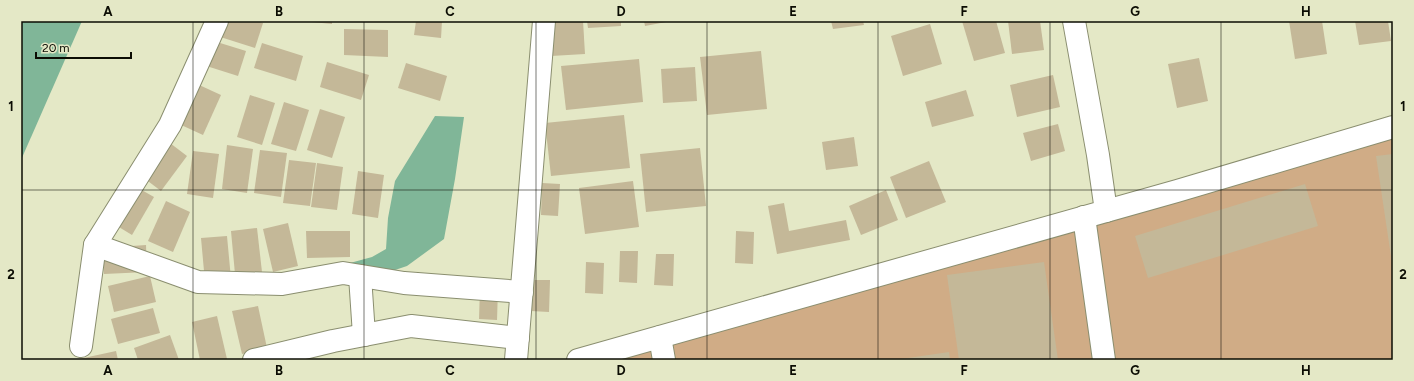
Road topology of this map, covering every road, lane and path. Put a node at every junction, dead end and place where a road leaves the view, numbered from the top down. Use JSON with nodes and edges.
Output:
{"nodes":[{"id":1,"x":217,"y":21,"type":"edge"},
{"id":2,"x":544,"y":21,"type":"edge"},
{"id":3,"x":1074,"y":21,"type":"edge"},
{"id":4,"x":1393,"y":127,"type":"edge"},
{"id":5,"x":1106,"y":211,"type":"junction"},
{"id":6,"x":1084,"y":217,"type":"junction"},
{"id":7,"x":95,"y":245,"type":"junction"},
{"id":8,"x":360,"y":276,"type":"junction"},
{"id":9,"x":522,"y":292,"type":"junction"},
{"id":10,"x":364,"y":335,"type":"junction"},
{"id":11,"x":660,"y":337,"type":"junction"},
{"id":12,"x":518,"y":338,"type":"junction"},
{"id":13,"x":81,"y":346,"type":"dead end"},
{"id":14,"x":254,"y":360,"type":"edge"},
{"id":15,"x":516,"y":360,"type":"edge"},
{"id":16,"x":578,"y":360,"type":"edge"},
{"id":17,"x":664,"y":360,"type":"edge"},
{"id":18,"x":1104,"y":360,"type":"edge"}],
"edges":[{"from":1,"to":7,"type":"street"},
{"from":2,"to":9,"type":"street"},
{"from":3,"to":5,"type":"street"},
{"from":4,"to":5,"type":"street"},
{"from":5,"to":6,"type":"street"},
{"from":6,"to":11,"type":"street"},
{"from":6,"to":18,"type":"street"},
{"from":7,"to":8,"type":"street"},
{"from":7,"to":13,"type":"street"},
{"from":8,"to":9,"type":"street"},
{"from":8,"to":10,"type":"street"},
{"from":9,"to":12,"type":"street"},
{"from":10,"to":12,"type":"street"},
{"from":10,"to":14,"type":"street"},
{"from":11,"to":16,"type":"street"},
{"from":11,"to":17,"type":"street"},
{"from":12,"to":15,"type":"street"}]}
